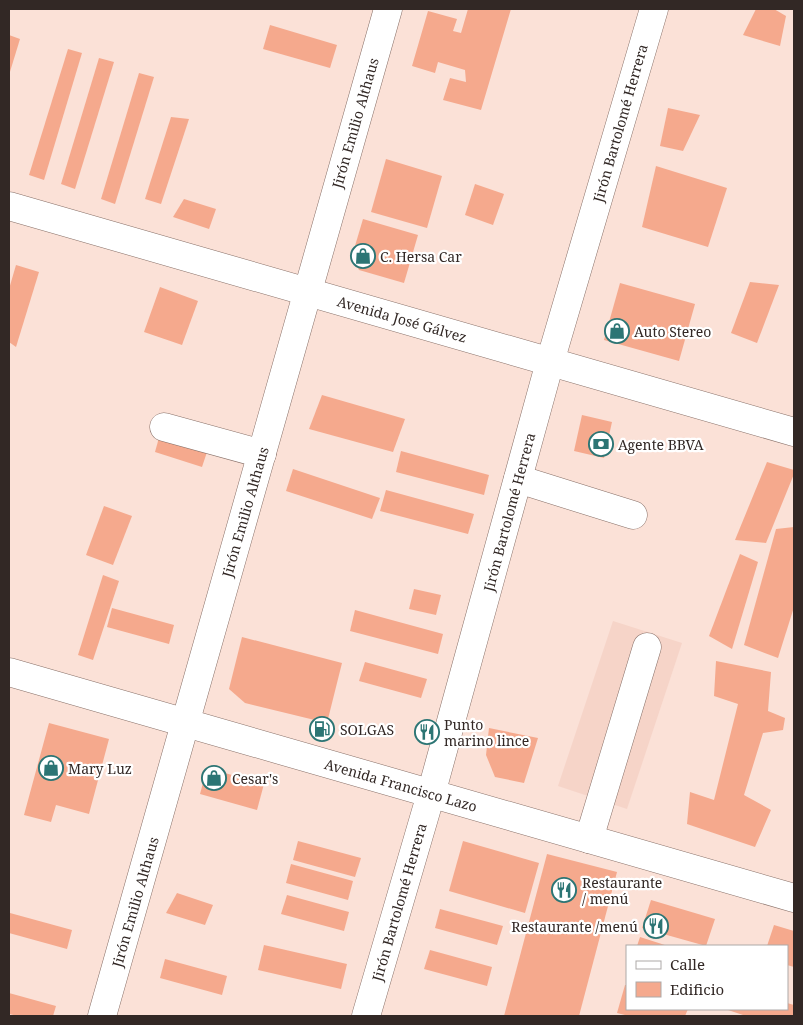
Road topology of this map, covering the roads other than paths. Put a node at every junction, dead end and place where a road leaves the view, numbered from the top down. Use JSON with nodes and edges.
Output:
{"nodes":[{"id":1,"x":388,"y":9,"type":"edge"},
{"id":2,"x":654,"y":9,"type":"edge"},
{"id":3,"x":9,"y":206,"type":"edge"},
{"id":4,"x":308,"y":292,"type":"junction"},
{"id":5,"x":550,"y":362,"type":"junction"},
{"id":6,"x":164,"y":427,"type":"dead end"},
{"id":7,"x":794,"y":432,"type":"edge"},
{"id":8,"x":262,"y":454,"type":"junction"},
{"id":9,"x":518,"y":479,"type":"junction"},
{"id":10,"x":633,"y":515,"type":"dead end"},
{"id":11,"x":647,"y":647,"type":"dead end"},
{"id":12,"x":9,"y":672,"type":"edge"},
{"id":13,"x":185,"y":723,"type":"junction"},
{"id":14,"x":431,"y":794,"type":"junction"},
{"id":15,"x":589,"y":840,"type":"junction"},
{"id":16,"x":794,"y":898,"type":"edge"},
{"id":17,"x":102,"y":1016,"type":"edge"},
{"id":18,"x":366,"y":1016,"type":"edge"}],
"edges":[{"from":1,"to":4,"type":"street","name":"Jirón Emilio Althaus"},
{"from":2,"to":5,"type":"street","name":"Jirón Bartolomé Herrera"},
{"from":3,"to":4,"type":"street","name":"Avenida José Gálvez"},
{"from":4,"to":5,"type":"street","name":"Avenida José Gálvez"},
{"from":4,"to":8,"type":"street","name":"Jirón Emilio Althaus"},
{"from":5,"to":7,"type":"street","name":"Avenida José Gálvez"},
{"from":5,"to":9,"type":"street","name":"Jirón Bartolomé Herrera"},
{"from":6,"to":8,"type":"street"},
{"from":8,"to":13,"type":"street","name":"Jirón Emilio Althaus"},
{"from":9,"to":10,"type":"street"},
{"from":9,"to":14,"type":"street","name":"Jirón Bartolomé Herrera"},
{"from":11,"to":15,"type":"street"},
{"from":12,"to":13,"type":"street","name":"Avenida Francisco Lazo"},
{"from":13,"to":14,"type":"street","name":"Avenida Francisco Lazo"},
{"from":13,"to":17,"type":"street","name":"Jirón Emilio Althaus"},
{"from":14,"to":15,"type":"street","name":"Avenida Francisco Lazo"},
{"from":14,"to":18,"type":"street","name":"Jirón Bartolomé Herrera"},
{"from":15,"to":16,"type":"street","name":"Avenida Francisco Lazo"}]}
